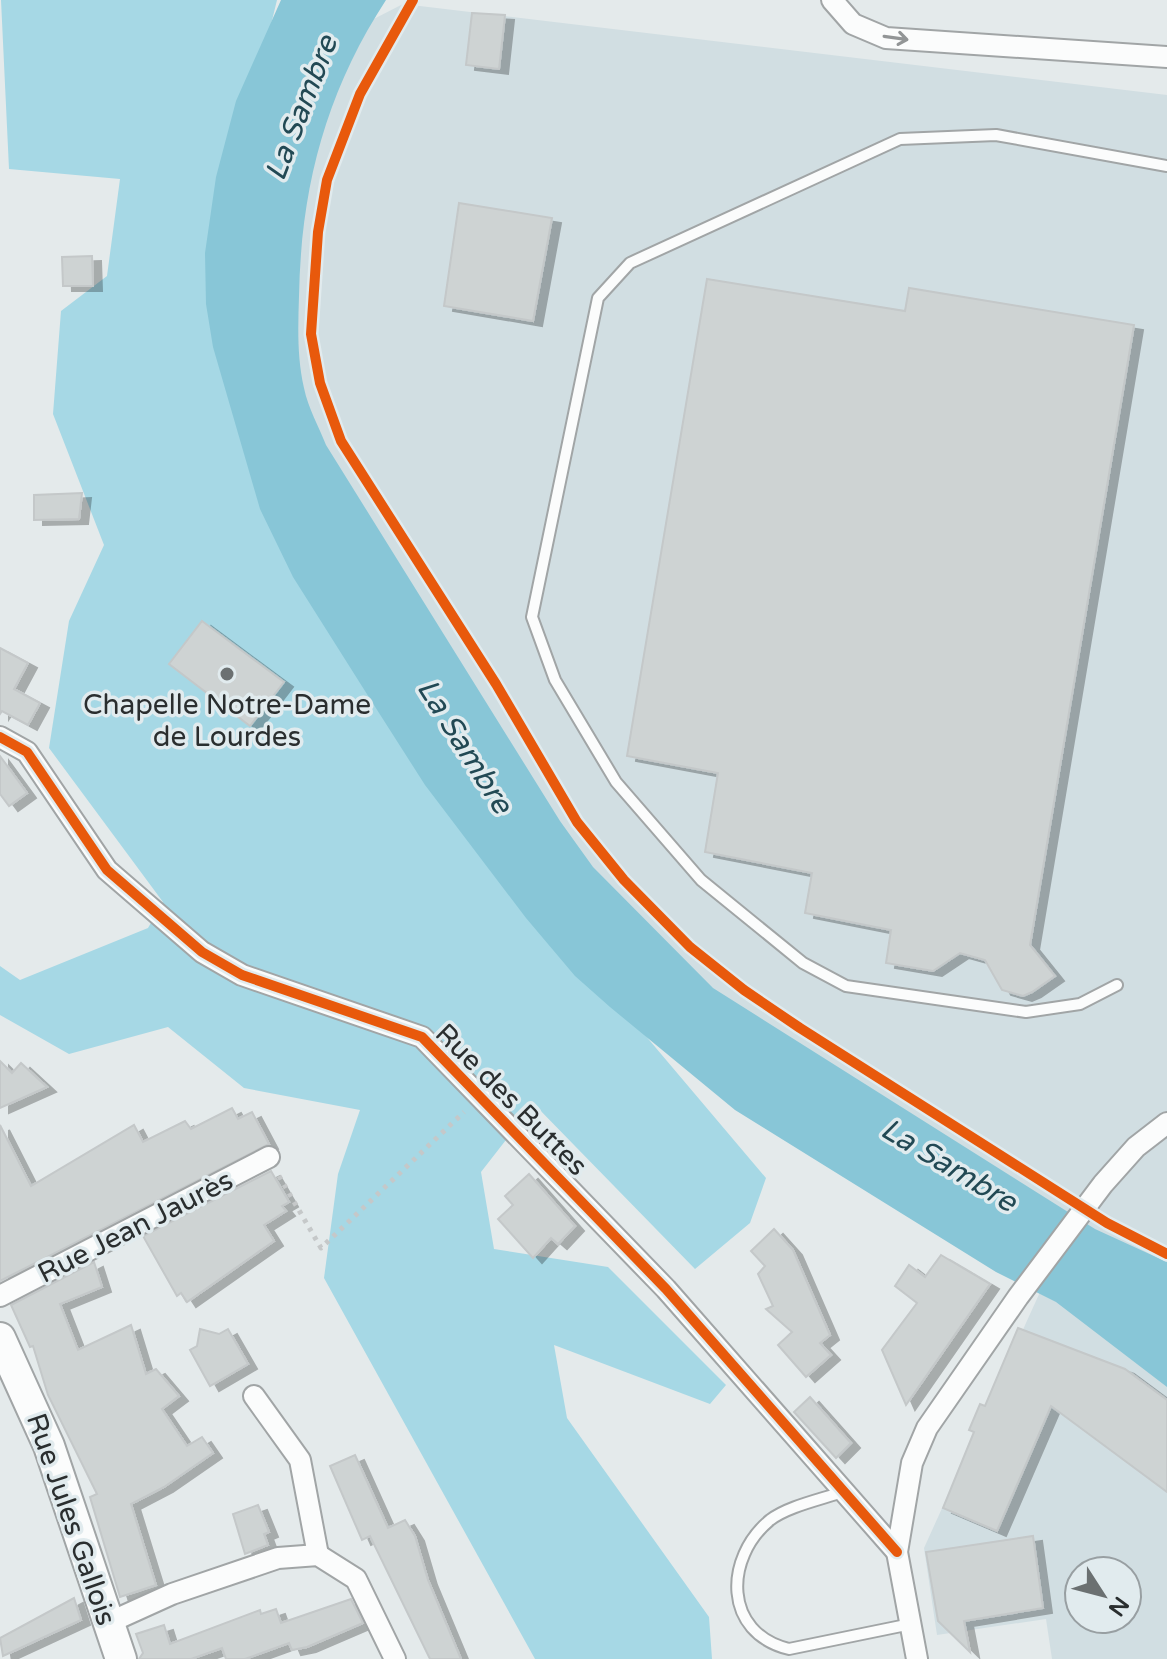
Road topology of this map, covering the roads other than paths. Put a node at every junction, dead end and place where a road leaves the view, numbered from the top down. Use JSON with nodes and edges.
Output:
{"nodes":[{"id":1,"x":832,"y":0,"type":"edge"},
{"id":2,"x":1167,"y":57,"type":"edge"},
{"id":3,"x":1167,"y":166,"type":"edge"},
{"id":4,"x":0,"y":737,"type":"edge"},
{"id":5,"x":1117,"y":985,"type":"dead end"},
{"id":6,"x":1167,"y":1123,"type":"edge"},
{"id":7,"x":269,"y":1157,"type":"road end"},
{"id":8,"x":0,"y":1296,"type":"edge"},
{"id":9,"x":0,"y":1338,"type":"edge"},
{"id":10,"x":254,"y":1396,"type":"dead end"},
{"id":11,"x":845,"y":1491,"type":"junction"},
{"id":12,"x":897,"y":1552,"type":"junction"},
{"id":13,"x":318,"y":1555,"type":"junction"},
{"id":14,"x":108,"y":1623,"type":"junction"},
{"id":15,"x":911,"y":1624,"type":"junction"},
{"id":16,"x":121,"y":1659,"type":"edge"},
{"id":17,"x":395,"y":1659,"type":"edge"},
{"id":18,"x":917,"y":1659,"type":"edge"}],
"edges":[{"from":1,"to":2,"type":"street","one_way":true},
{"from":3,"to":5,"type":"lane"},
{"from":4,"to":11,"type":"street","name":"Rue des Buttes"},
{"from":6,"to":12,"type":"street"},
{"from":7,"to":8,"type":"street","name":"Rue Jean Jaurès"},
{"from":9,"to":14,"type":"street","name":"Rue Jules Gallois"},
{"from":10,"to":13,"type":"street"},
{"from":11,"to":12,"type":"street","name":"Rue des Buttes"},
{"from":11,"to":15,"type":"lane"},
{"from":12,"to":15,"type":"street"},
{"from":13,"to":14,"type":"street"},
{"from":13,"to":17,"type":"street"},
{"from":14,"to":16,"type":"street","name":"Rue Jules Gallois"},
{"from":15,"to":18,"type":"street"}]}
